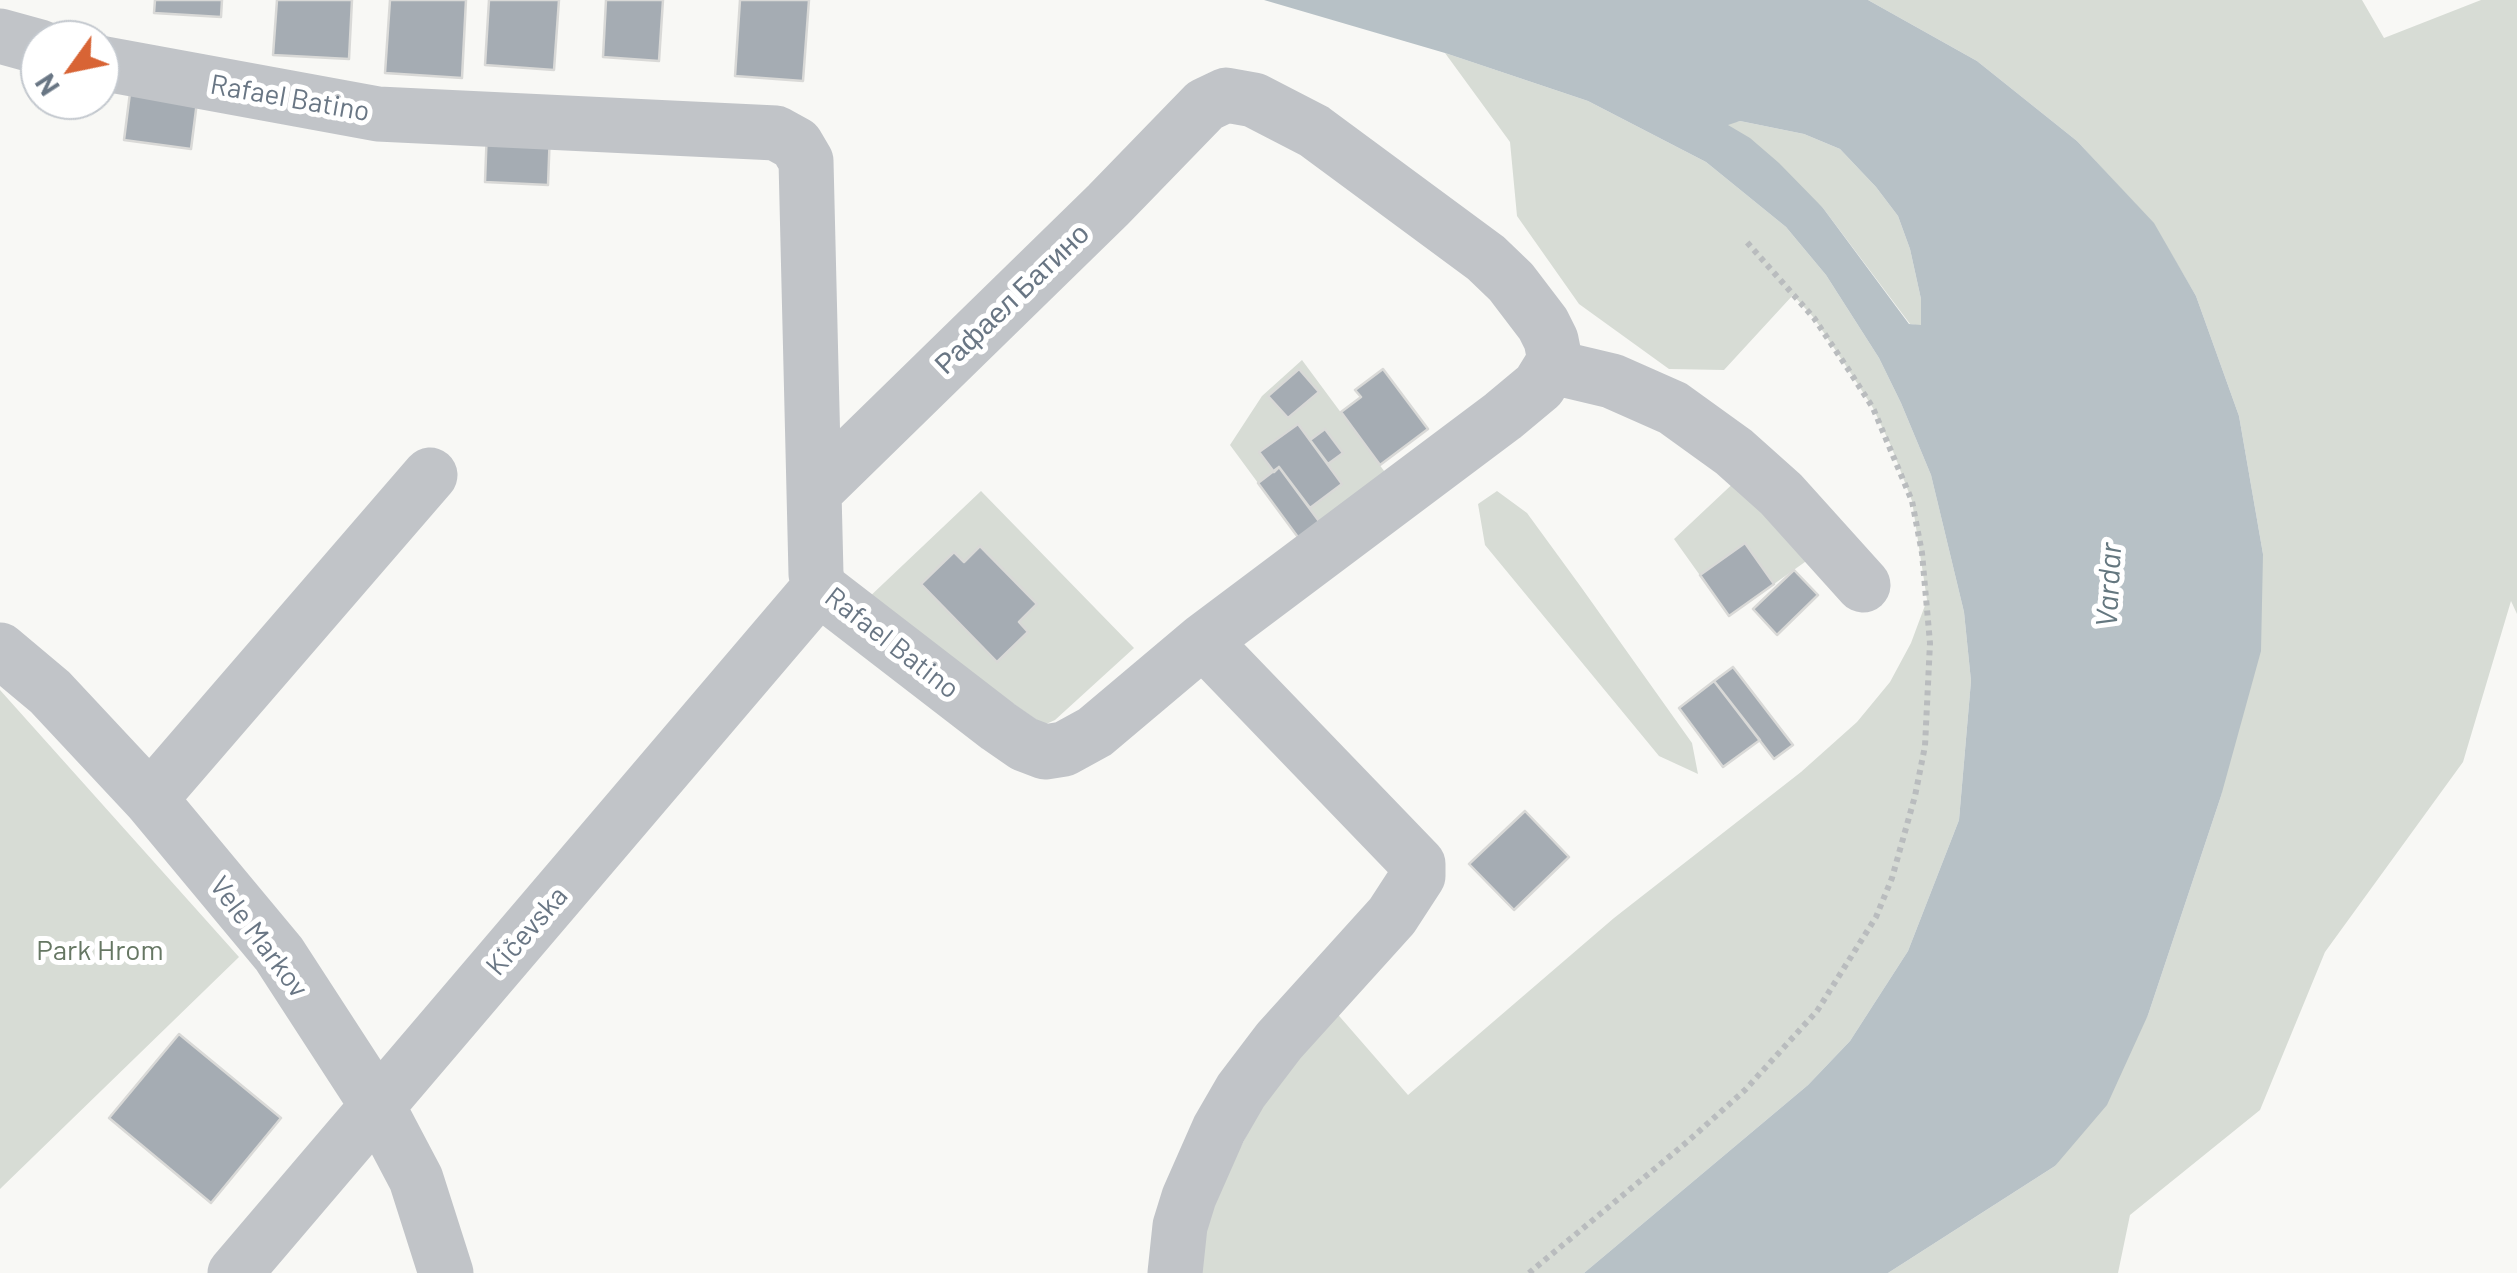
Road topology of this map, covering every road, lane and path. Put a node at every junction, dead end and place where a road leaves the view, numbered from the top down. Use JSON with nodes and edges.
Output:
{"nodes":[{"id":1,"x":120,"y":67,"type":"edge"},
{"id":2,"x":1744,"y":240,"type":"dead end"},
{"id":3,"x":1553,"y":368,"type":"junction"},
{"id":4,"x":430,"y":475,"type":"dead end"},
{"id":5,"x":816,"y":490,"type":"junction"},
{"id":6,"x":1863,"y":585,"type":"dead end"},
{"id":7,"x":819,"y":588,"type":"junction"},
{"id":8,"x":1203,"y":641,"type":"junction"},
{"id":9,"x":0,"y":650,"type":"edge"},
{"id":10,"x":150,"y":799,"type":"junction"},
{"id":11,"x":377,"y":1105,"type":"junction"},
{"id":12,"x":235,"y":1273,"type":"edge"},
{"id":13,"x":446,"y":1273,"type":"edge"},
{"id":14,"x":1174,"y":1273,"type":"edge"},
{"id":15,"x":1529,"y":1273,"type":"edge"}],
"edges":[{"from":1,"to":5,"type":"street","name":"Rafael Batino"},
{"from":2,"to":15,"type":"path"},
{"from":3,"to":5,"type":"street","name":"Рафаел Батино"},
{"from":3,"to":6,"type":"street"},
{"from":3,"to":8,"type":"street"},
{"from":4,"to":10,"type":"street"},
{"from":5,"to":7,"type":"street","name":"Rafael Batino"},
{"from":7,"to":8,"type":"street","name":"Rafael Batino"},
{"from":7,"to":11,"type":"street","name":"Kičevska"},
{"from":8,"to":14,"type":"street"},
{"from":9,"to":10,"type":"street","name":"Vele Markov"},
{"from":10,"to":11,"type":"street","name":"Vele Markov"},
{"from":11,"to":12,"type":"street","name":"Kičevska"},
{"from":11,"to":13,"type":"street","name":"Vele Markov"}]}
